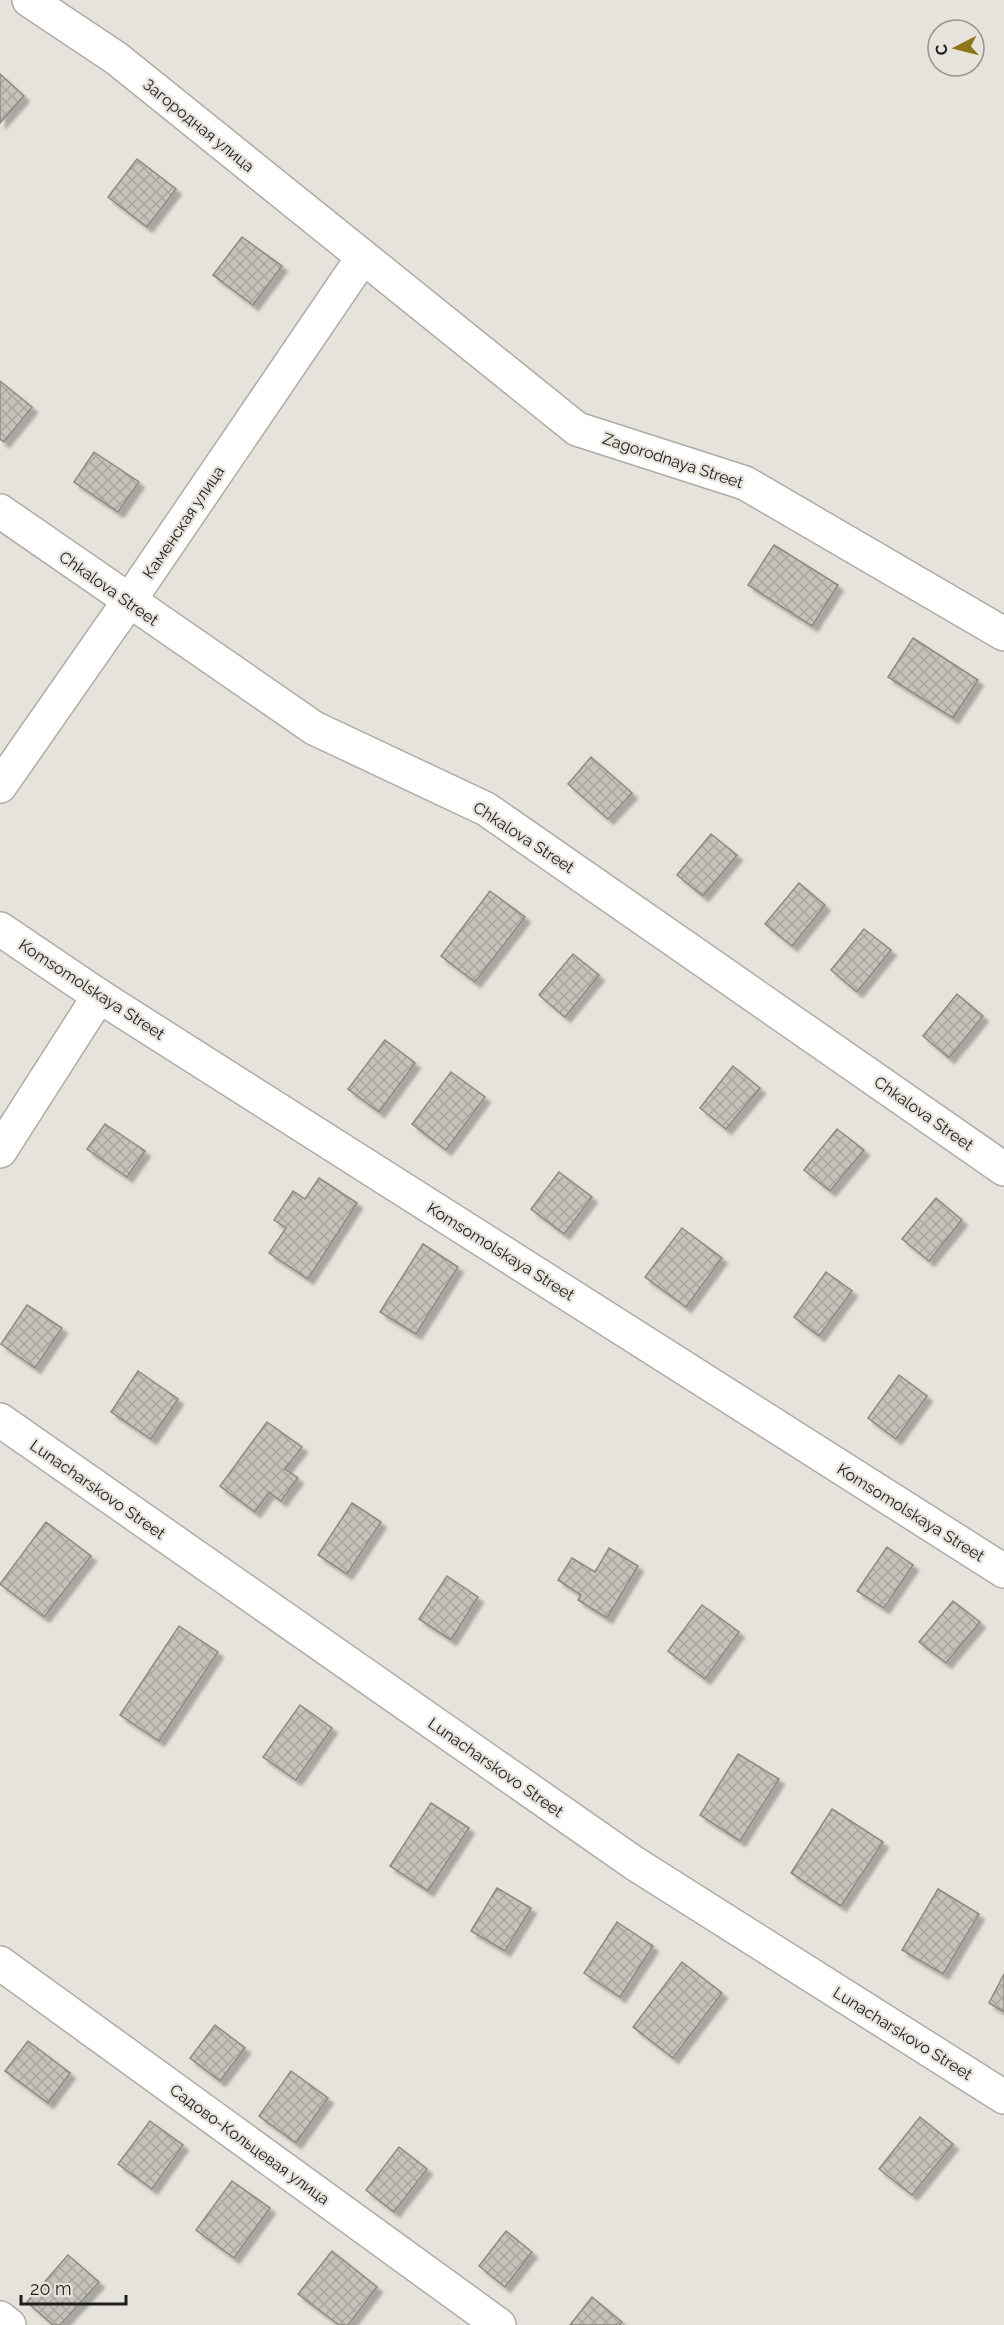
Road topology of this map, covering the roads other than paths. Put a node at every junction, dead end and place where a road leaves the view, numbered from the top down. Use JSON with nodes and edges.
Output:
{"nodes":[{"id":1,"x":29,"y":0,"type":"edge"},
{"id":2,"x":363,"y":257,"type":"junction"},
{"id":3,"x":0,"y":512,"type":"edge"},
{"id":4,"x":129,"y":602,"type":"junction"},
{"id":5,"x":1004,"y":634,"type":"edge"},
{"id":6,"x":0,"y":786,"type":"edge"},
{"id":7,"x":0,"y":929,"type":"edge"},
{"id":8,"x":99,"y":996,"type":"junction"},
{"id":9,"x":0,"y":1151,"type":"edge"},
{"id":10,"x":1004,"y":1169,"type":"edge"},
{"id":11,"x":0,"y":1420,"type":"edge"},
{"id":12,"x":1004,"y":1571,"type":"edge"},
{"id":13,"x":0,"y":1963,"type":"edge"},
{"id":14,"x":1004,"y":2097,"type":"edge"},
{"id":15,"x":0,"y":2318,"type":"edge"},
{"id":16,"x":9,"y":2325,"type":"edge"},
{"id":17,"x":499,"y":2325,"type":"edge"}],
"edges":[{"from":1,"to":2,"type":"street","name":"Загородная улица"},
{"from":2,"to":4,"type":"street","name":"Каменская улица"},
{"from":2,"to":5,"type":"street","name":"Zagorodnaya Street"},
{"from":3,"to":4,"type":"street","name":"Chkalova Street"},
{"from":4,"to":6,"type":"street","name":"Каменская улица"},
{"from":4,"to":10,"type":"street","name":"Chkalova Street"},
{"from":7,"to":8,"type":"street","name":"Komsomolskaya Street"},
{"from":8,"to":9,"type":"street"},
{"from":8,"to":12,"type":"street","name":"Komsomolskaya Street"},
{"from":11,"to":14,"type":"street","name":"Lunacharskovo Street"},
{"from":13,"to":17,"type":"street","name":"Садово-Кольцевая улица"},
{"from":15,"to":16,"type":"street"}]}
